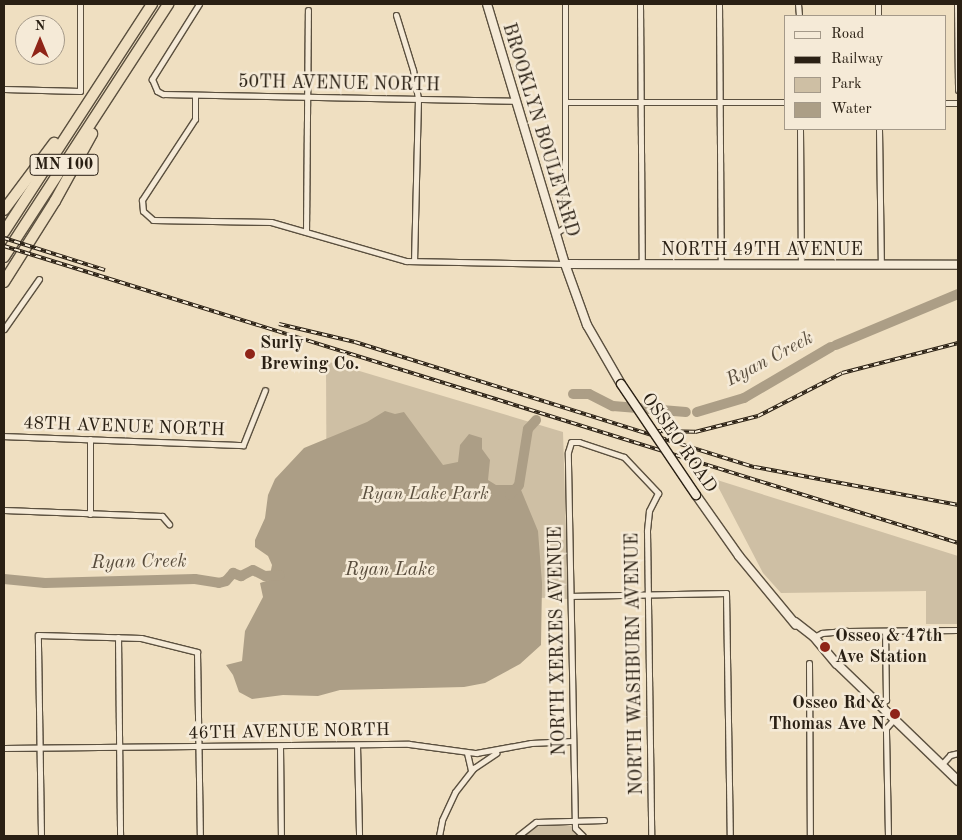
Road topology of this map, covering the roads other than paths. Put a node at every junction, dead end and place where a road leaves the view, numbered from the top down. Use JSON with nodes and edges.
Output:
{"nodes":[{"id":1,"x":80,"y":4,"type":"edge"},
{"id":2,"x":152,"y":4,"type":"edge"},
{"id":3,"x":168,"y":4,"type":"edge"},
{"id":4,"x":199,"y":4,"type":"edge"},
{"id":5,"x":487,"y":4,"type":"edge"},
{"id":6,"x":565,"y":4,"type":"edge"},
{"id":7,"x":640,"y":4,"type":"edge"},
{"id":8,"x":719,"y":4,"type":"edge"},
{"id":9,"x":957,"y":4,"type":"edge"},
{"id":10,"x":308,"y":10,"type":"dead end"},
{"id":11,"x":396,"y":15,"type":"dead end"},
{"id":12,"x":124,"y":73,"type":"junction"},
{"id":13,"x":4,"y":89,"type":"edge"},
{"id":14,"x":958,"y":90,"type":"edge"},
{"id":15,"x":195,"y":95,"type":"junction"},
{"id":16,"x":308,"y":97,"type":"junction"},
{"id":17,"x":418,"y":99,"type":"junction"},
{"id":18,"x":515,"y":101,"type":"junction"},
{"id":19,"x":566,"y":102,"type":"junction"},
{"id":20,"x":641,"y":102,"type":"junction"},
{"id":21,"x":721,"y":102,"type":"junction"},
{"id":22,"x":784,"y":102,"type":"edge"},
{"id":23,"x":74,"y":123,"type":"junction"},
{"id":24,"x":800,"y":130,"type":"edge"},
{"id":25,"x":880,"y":130,"type":"edge"},
{"id":26,"x":4,"y":210,"type":"edge"},
{"id":27,"x":4,"y":232,"type":"edge"},
{"id":28,"x":306,"y":232,"type":"junction"},
{"id":29,"x":556,"y":233,"type":"junction"},
{"id":30,"x":4,"y":257,"type":"edge"},
{"id":31,"x":414,"y":261,"type":"junction"},
{"id":32,"x":566,"y":264,"type":"junction"},
{"id":33,"x":642,"y":264,"type":"junction"},
{"id":34,"x":721,"y":265,"type":"junction"},
{"id":35,"x":801,"y":265,"type":"junction"},
{"id":36,"x":881,"y":265,"type":"junction"},
{"id":37,"x":958,"y":265,"type":"edge"},
{"id":38,"x":39,"y":279,"type":"dead end"},
{"id":39,"x":4,"y":282,"type":"edge"},
{"id":40,"x":4,"y":329,"type":"edge"},
{"id":41,"x":266,"y":390,"type":"dead end"},
{"id":42,"x":4,"y":436,"type":"edge"},
{"id":43,"x":90,"y":438,"type":"junction"},
{"id":44,"x":571,"y":442,"type":"joint"},
{"id":45,"x":4,"y":510,"type":"edge"},
{"id":46,"x":90,"y":514,"type":"junction"},
{"id":47,"x":169,"y":524,"type":"dead end"},
{"id":48,"x":571,"y":596,"type":"junction"},
{"id":49,"x":648,"y":597,"type":"junction"},
{"id":50,"x":795,"y":622,"type":"junction"},
{"id":51,"x":958,"y":630,"type":"edge"},
{"id":52,"x":885,"y":631,"type":"junction"},
{"id":53,"x":118,"y":637,"type":"junction"},
{"id":54,"x":814,"y":637,"type":"junction"},
{"id":55,"x":809,"y":663,"type":"dead end"},
{"id":56,"x":837,"y":664,"type":"junction"},
{"id":57,"x":880,"y":705,"type":"junction"},
{"id":58,"x":894,"y":719,"type":"junction"},
{"id":59,"x":573,"y":741,"type":"junction"},
{"id":60,"x":357,"y":745,"type":"junction"},
{"id":61,"x":280,"y":746,"type":"junction"},
{"id":62,"x":198,"y":747,"type":"junction"},
{"id":63,"x":4,"y":748,"type":"edge"},
{"id":64,"x":40,"y":748,"type":"junction"},
{"id":65,"x":120,"y":748,"type":"junction"},
{"id":66,"x":498,"y":751,"type":"junction"},
{"id":67,"x":467,"y":753,"type":"junction"},
{"id":68,"x":958,"y":753,"type":"edge"},
{"id":69,"x":942,"y":764,"type":"junction"},
{"id":70,"x":471,"y":771,"type":"junction"},
{"id":71,"x":958,"y":781,"type":"edge"},
{"id":72,"x":575,"y":820,"type":"junction"},
{"id":73,"x":604,"y":820,"type":"dead end"},
{"id":74,"x":41,"y":836,"type":"edge"},
{"id":75,"x":120,"y":836,"type":"edge"},
{"id":76,"x":200,"y":836,"type":"edge"},
{"id":77,"x":281,"y":836,"type":"edge"},
{"id":78,"x":359,"y":836,"type":"edge"},
{"id":79,"x":439,"y":836,"type":"edge"},
{"id":80,"x":518,"y":836,"type":"edge"},
{"id":81,"x":583,"y":836,"type":"edge"},
{"id":82,"x":651,"y":836,"type":"edge"},
{"id":83,"x":730,"y":836,"type":"edge"},
{"id":84,"x":810,"y":836,"type":"edge"},
{"id":85,"x":888,"y":836,"type":"edge"}],
"edges":[{"from":1,"to":13,"type":"street"},
{"from":2,"to":23,"type":"highway","number":"MN 100"},
{"from":3,"to":12,"type":"highway","number":"MN 100"},
{"from":4,"to":15,"type":"street","name":"50TH AVENUE NORTH"},
{"from":5,"to":18,"type":"main road","name":"BROOKLYN BOULEVARD"},
{"from":6,"to":19,"type":"street"},
{"from":7,"to":20,"type":"street"},
{"from":8,"to":21,"type":"street"},
{"from":9,"to":14,"type":"street"},
{"from":10,"to":16,"type":"street"},
{"from":11,"to":17,"type":"street"},
{"from":12,"to":30,"type":"highway","number":"MN 100"},
{"from":12,"to":39,"type":"highway"},
{"from":15,"to":16,"type":"street","name":"50TH AVENUE NORTH"},
{"from":15,"to":28,"type":"street"},
{"from":16,"to":17,"type":"street","name":"50TH AVENUE NORTH"},
{"from":16,"to":28,"type":"street"},
{"from":17,"to":18,"type":"street","name":"50TH AVENUE NORTH"},
{"from":17,"to":31,"type":"street"},
{"from":18,"to":29,"type":"main road","name":"BROOKLYN BOULEVARD"},
{"from":19,"to":20,"type":"street"},
{"from":19,"to":29,"type":"street"},
{"from":20,"to":21,"type":"street"},
{"from":20,"to":33,"type":"street"},
{"from":21,"to":22,"type":"street"},
{"from":21,"to":34,"type":"street"},
{"from":23,"to":26,"type":"highway"},
{"from":23,"to":27,"type":"highway","number":"MN 100"},
{"from":24,"to":35,"type":"street"},
{"from":25,"to":36,"type":"street"},
{"from":28,"to":31,"type":"street"},
{"from":29,"to":32,"type":"main road","name":"BROOKLYN BOULEVARD"},
{"from":31,"to":32,"type":"street"},
{"from":32,"to":33,"type":"main road","name":"NORTH 49TH AVENUE"},
{"from":32,"to":50,"type":"main road","name":"OSSEO ROAD","bridge":true},
{"from":33,"to":34,"type":"main road","name":"NORTH 49TH AVENUE"},
{"from":34,"to":35,"type":"main road","name":"NORTH 49TH AVENUE"},
{"from":35,"to":36,"type":"main road","name":"NORTH 49TH AVENUE"},
{"from":36,"to":37,"type":"main road","name":"NORTH 49TH AVENUE"},
{"from":38,"to":40,"type":"street"},
{"from":41,"to":43,"type":"street","name":"48TH AVENUE NORTH"},
{"from":42,"to":43,"type":"street","name":"48TH AVENUE NORTH"},
{"from":43,"to":46,"type":"street"},
{"from":44,"to":48,"type":"street","name":"NORTH XERXES AVENUE"},
{"from":44,"to":49,"type":"street","name":"NORTH WASHBURN AVENUE"},
{"from":45,"to":46,"type":"street"},
{"from":46,"to":47,"type":"street"},
{"from":48,"to":49,"type":"street"},
{"from":48,"to":59,"type":"street","name":"NORTH XERXES AVENUE"},
{"from":49,"to":82,"type":"street","name":"NORTH WASHBURN AVENUE"},
{"from":49,"to":83,"type":"street"},
{"from":50,"to":54,"type":"main road","name":"OSSEO ROAD"},
{"from":50,"to":56,"type":"main road","name":"OSSEO ROAD"},
{"from":51,"to":52,"type":"street"},
{"from":52,"to":54,"type":"street"},
{"from":52,"to":57,"type":"street"},
{"from":53,"to":62,"type":"street"},
{"from":53,"to":64,"type":"street"},
{"from":53,"to":65,"type":"street"},
{"from":54,"to":56,"type":"main road","name":"OSSEO ROAD"},
{"from":55,"to":84,"type":"street"},
{"from":56,"to":57,"type":"main road","name":"OSSEO ROAD"},
{"from":57,"to":58,"type":"main road","name":"OSSEO ROAD"},
{"from":58,"to":69,"type":"main road","name":"OSSEO ROAD"},
{"from":58,"to":85,"type":"street"},
{"from":59,"to":66,"type":"street","name":"46TH AVENUE NORTH"},
{"from":59,"to":72,"type":"street","name":"NORTH XERXES AVENUE"},
{"from":60,"to":61,"type":"street","name":"46TH AVENUE NORTH"},
{"from":60,"to":67,"type":"street","name":"46TH AVENUE NORTH"},
{"from":60,"to":78,"type":"street"},
{"from":61,"to":62,"type":"street","name":"46TH AVENUE NORTH"},
{"from":61,"to":77,"type":"street"},
{"from":62,"to":65,"type":"street","name":"46TH AVENUE NORTH"},
{"from":62,"to":76,"type":"street"},
{"from":63,"to":64,"type":"street","name":"46TH AVENUE NORTH"},
{"from":64,"to":65,"type":"street","name":"46TH AVENUE NORTH"},
{"from":64,"to":74,"type":"street"},
{"from":65,"to":75,"type":"street"},
{"from":66,"to":67,"type":"street","name":"46TH AVENUE NORTH"},
{"from":66,"to":70,"type":"street"},
{"from":67,"to":70,"type":"street"},
{"from":68,"to":69,"type":"street"},
{"from":69,"to":71,"type":"main road","name":"OSSEO ROAD"},
{"from":70,"to":79,"type":"street"},
{"from":72,"to":73,"type":"street"},
{"from":72,"to":80,"type":"street"},
{"from":72,"to":81,"type":"street","name":"NORTH XERXES AVENUE"}]}
